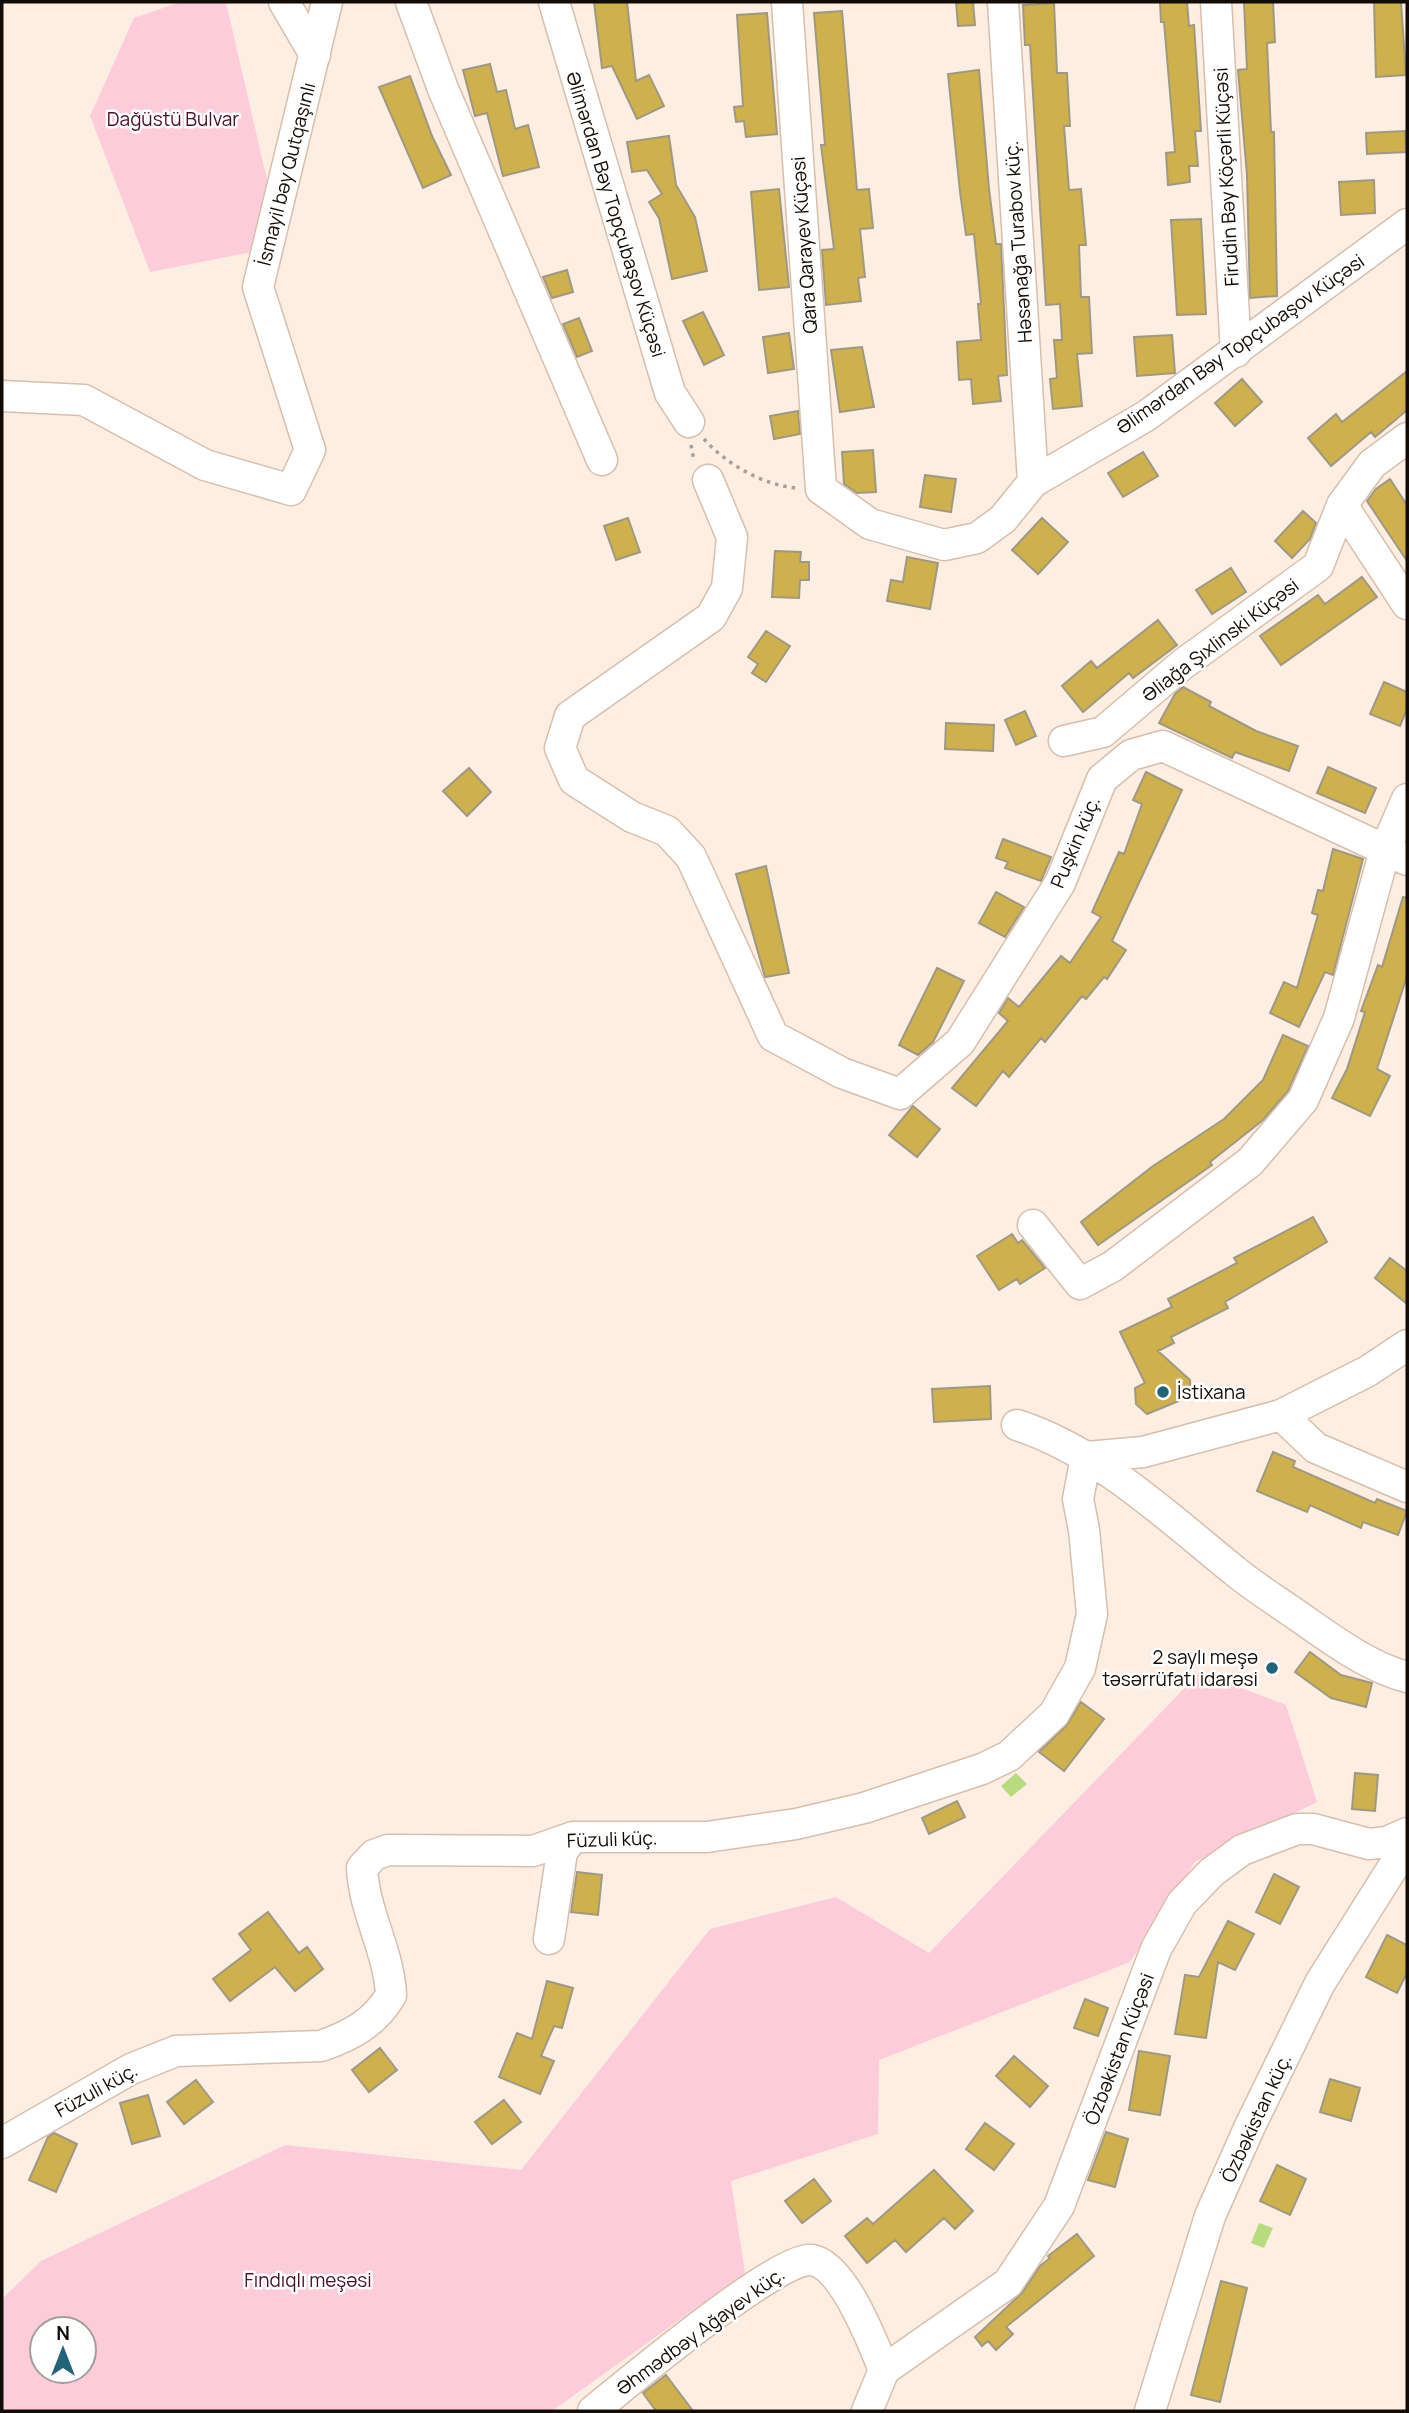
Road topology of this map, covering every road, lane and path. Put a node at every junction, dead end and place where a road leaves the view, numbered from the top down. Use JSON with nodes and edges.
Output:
{"nodes":[{"id":1,"x":284,"y":2,"type":"edge"},
{"id":2,"x":327,"y":2,"type":"edge"},
{"id":3,"x":411,"y":2,"type":"edge"},
{"id":4,"x":554,"y":2,"type":"edge"},
{"id":5,"x":788,"y":2,"type":"edge"},
{"id":6,"x":1003,"y":2,"type":"edge"},
{"id":7,"x":1216,"y":2,"type":"edge"},
{"id":8,"x":315,"y":55,"type":"junction"},
{"id":9,"x":1407,"y":224,"type":"edge"},
{"id":10,"x":1237,"y":352,"type":"junction"},
{"id":11,"x":2,"y":396,"type":"edge"},
{"id":12,"x":690,"y":422,"type":"junction"},
{"id":13,"x":1407,"y":438,"type":"edge"},
{"id":14,"x":601,"y":460,"type":"dead end"},
{"id":15,"x":708,"y":481,"type":"joint"},
{"id":16,"x":1033,"y":482,"type":"junction"},
{"id":17,"x":821,"y":489,"type":"junction"},
{"id":18,"x":1342,"y":505,"type":"junction"},
{"id":19,"x":1407,"y":604,"type":"edge"},
{"id":20,"x":1064,"y":741,"type":"dead end"},
{"id":21,"x":1407,"y":799,"type":"edge"},
{"id":22,"x":1396,"y":855,"type":"edge"},
{"id":23,"x":1032,"y":1225,"type":"dead end"},
{"id":24,"x":1407,"y":1345,"type":"edge"},
{"id":25,"x":1281,"y":1415,"type":"junction"},
{"id":26,"x":1017,"y":1426,"type":"dead end"},
{"id":27,"x":1086,"y":1457,"type":"junction"},
{"id":28,"x":1407,"y":1487,"type":"edge"},
{"id":29,"x":1407,"y":1677,"type":"edge"},
{"id":30,"x":1407,"y":1833,"type":"edge"},
{"id":31,"x":573,"y":1838,"type":"junction"},
{"id":32,"x":1407,"y":1845,"type":"edge"},
{"id":33,"x":549,"y":1939,"type":"dead end"},
{"id":34,"x":2,"y":2143,"type":"edge"},
{"id":35,"x":884,"y":2370,"type":"junction"},
{"id":36,"x":593,"y":2411,"type":"edge"},
{"id":37,"x":867,"y":2411,"type":"edge"},
{"id":38,"x":1150,"y":2411,"type":"edge"}],
"edges":[{"from":1,"to":8,"type":"street"},
{"from":2,"to":8,"type":"street","name":"İsmayil bəy Qutqaşınlı"},
{"from":3,"to":14,"type":"street"},
{"from":4,"to":12,"type":"street","name":"Əlimərdan Bəy Topçubaşov Küçəsi"},
{"from":5,"to":17,"type":"street","name":"Qara Qarayev Küçəsi"},
{"from":6,"to":16,"type":"street","name":"Həsənağa Turabov küç."},
{"from":7,"to":10,"type":"street","name":"Firudin Bəy Köçərli Küçəsi"},
{"from":8,"to":11,"type":"street","name":"İsmayil bəy Qutqaşınlı"},
{"from":9,"to":10,"type":"street","name":"Əlimərdan Bəy Topçubaşov Küçəsi"},
{"from":10,"to":16,"type":"street","name":"Əlimərdan Bəy Topçubaşov Küçəsi"},
{"from":12,"to":15,"type":"path"},
{"from":12,"to":17,"type":"path"},
{"from":13,"to":18,"type":"street","name":"Əliağa Şıxlinski Küçəsi"},
{"from":15,"to":22,"type":"street","name":"Puşkin küç."},
{"from":16,"to":17,"type":"street","name":"Əlimərdan Bəy Topçubaşov Küçəsi"},
{"from":18,"to":19,"type":"street"},
{"from":18,"to":20,"type":"street","name":"Əliağa Şıxlinski Küçəsi"},
{"from":21,"to":22,"type":"street"},
{"from":22,"to":23,"type":"street"},
{"from":24,"to":25,"type":"street"},
{"from":25,"to":27,"type":"street"},
{"from":25,"to":28,"type":"street"},
{"from":26,"to":27,"type":"street"},
{"from":27,"to":29,"type":"street"},
{"from":27,"to":31,"type":"street","name":"Füzuli küç."},
{"from":30,"to":35,"type":"street","name":"Özbəkistan Küçəsi"},
{"from":31,"to":33,"type":"street"},
{"from":31,"to":34,"type":"street","name":"Füzuli küç."},
{"from":32,"to":38,"type":"street","name":"Özbəkistan küç."},
{"from":35,"to":36,"type":"street","name":"Əhmədbəy Ağayev küç."},
{"from":35,"to":37,"type":"street"}]}
